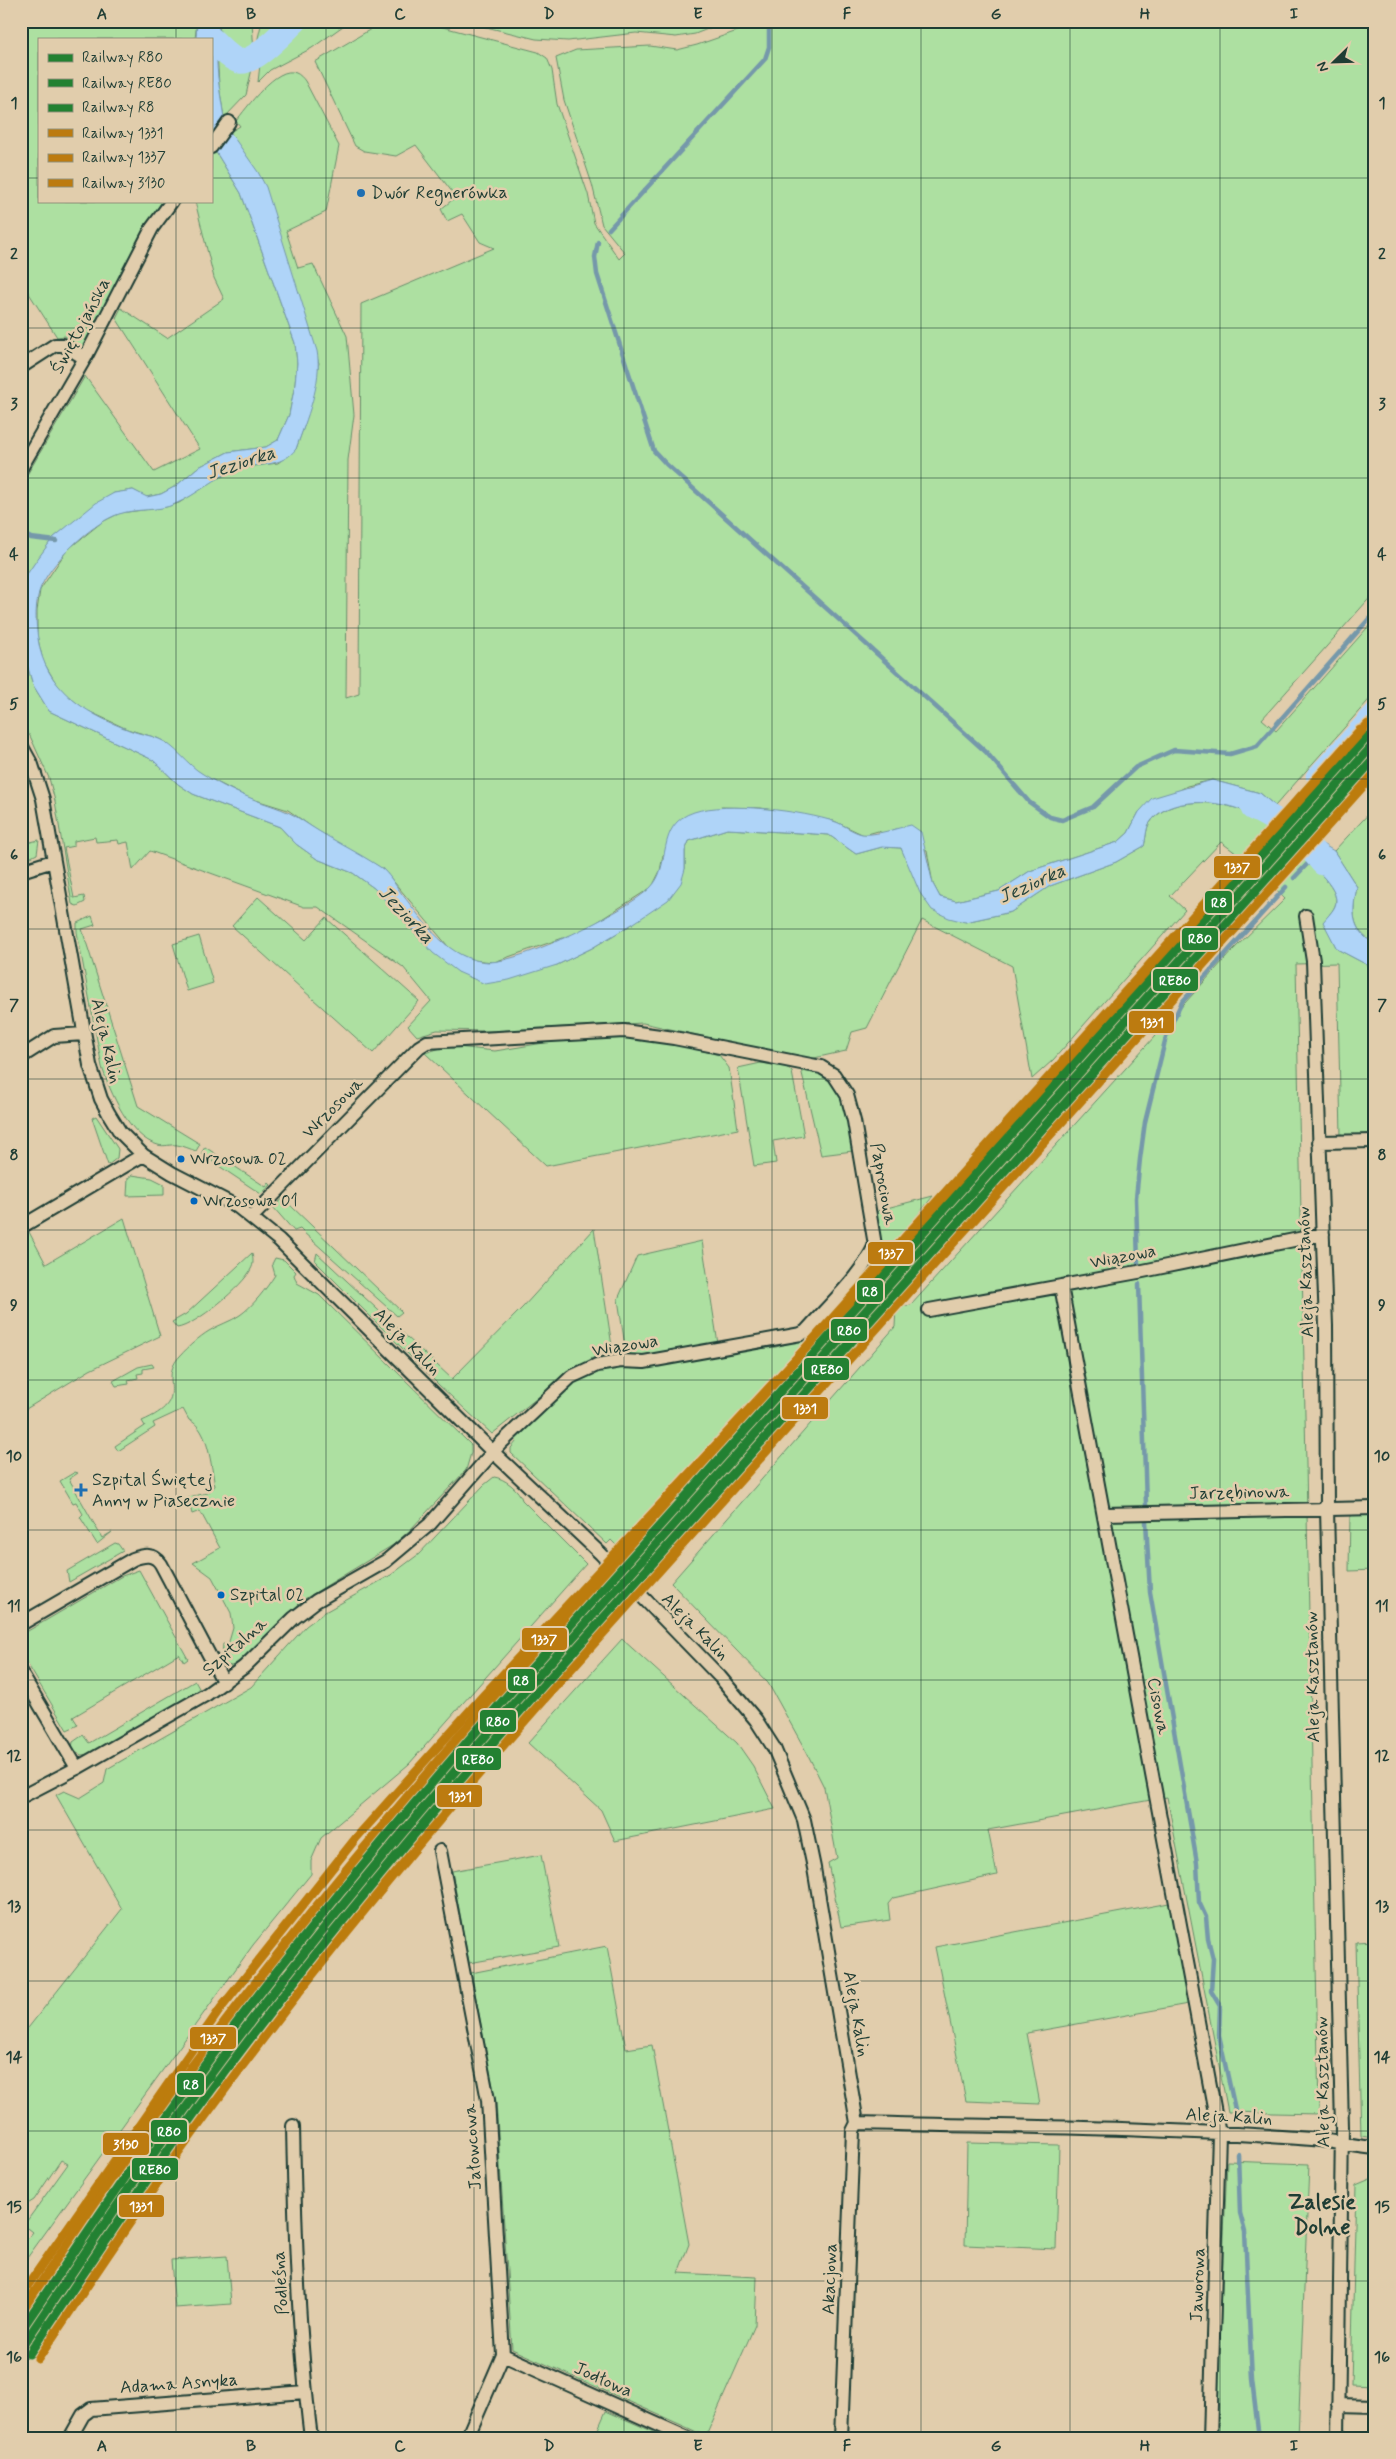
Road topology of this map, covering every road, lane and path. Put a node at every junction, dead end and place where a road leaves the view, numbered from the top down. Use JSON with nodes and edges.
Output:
{"nodes":[{"id":1,"x":229,"y":122,"type":"dead end"},
{"id":2,"x":212,"y":146,"type":"edge"},
{"id":3,"x":171,"y":202,"type":"edge"},
{"id":4,"x":85,"y":358,"type":"junction"},
{"id":5,"x":21,"y":367,"type":"edge"},
{"id":6,"x":21,"y":468,"type":"edge"},
{"id":7,"x":21,"y":745,"type":"edge"},
{"id":8,"x":53,"y":861,"type":"junction"},
{"id":9,"x":21,"y":871,"type":"edge"},
{"id":10,"x":1306,"y":916,"type":"dead end"},
{"id":11,"x":84,"y":1034,"type":"junction"},
{"id":12,"x":419,"y":1046,"type":"joint"},
{"id":13,"x":21,"y":1057,"type":"edge"},
{"id":14,"x":1375,"y":1141,"type":"edge"},
{"id":15,"x":1319,"y":1142,"type":"junction"},
{"id":16,"x":143,"y":1155,"type":"junction"},
{"id":17,"x":252,"y":1217,"type":"junction"},
{"id":18,"x":21,"y":1227,"type":"edge"},
{"id":19,"x":1323,"y":1234,"type":"junction"},
{"id":20,"x":1061,"y":1286,"type":"junction"},
{"id":21,"x":929,"y":1310,"type":"dead end"},
{"id":22,"x":792,"y":1336,"type":"joint"},
{"id":23,"x":494,"y":1453,"type":"junction"},
{"id":24,"x":1375,"y":1508,"type":"edge"},
{"id":25,"x":1327,"y":1509,"type":"junction"},
{"id":26,"x":1105,"y":1514,"type":"junction"},
{"id":27,"x":21,"y":1624,"type":"edge"},
{"id":28,"x":21,"y":1672,"type":"edge"},
{"id":29,"x":224,"y":1683,"type":"junction"},
{"id":30,"x":77,"y":1768,"type":"junction"},
{"id":31,"x":21,"y":1796,"type":"edge"},
{"id":32,"x":440,"y":1851,"type":"dead end"},
{"id":33,"x":856,"y":2123,"type":"junction"},
{"id":34,"x":293,"y":2126,"type":"dead end"},
{"id":35,"x":1219,"y":2134,"type":"junction"},
{"id":36,"x":1342,"y":2145,"type":"junction"},
{"id":37,"x":1375,"y":2148,"type":"edge"},
{"id":38,"x":503,"y":2355,"type":"junction"},
{"id":39,"x":305,"y":2392,"type":"junction"},
{"id":40,"x":1338,"y":2405,"type":"junction"},
{"id":41,"x":1375,"y":2406,"type":"edge"},
{"id":42,"x":70,"y":2438,"type":"edge"},
{"id":43,"x":311,"y":2438,"type":"edge"},
{"id":44,"x":467,"y":2438,"type":"edge"},
{"id":45,"x":688,"y":2438,"type":"edge"},
{"id":46,"x":841,"y":2438,"type":"edge"},
{"id":47,"x":1210,"y":2438,"type":"edge"},
{"id":48,"x":1338,"y":2438,"type":"edge"}],
"edges":[{"from":1,"to":2,"type":"street"},
{"from":3,"to":4,"type":"street","name":"Świętojańska"},
{"from":4,"to":5,"type":"street"},
{"from":4,"to":6,"type":"street","name":"Świętojańska"},
{"from":7,"to":8,"type":"street","name":"Aleja Kalin"},
{"from":8,"to":9,"type":"street"},
{"from":8,"to":11,"type":"street","name":"Aleja Kalin"},
{"from":10,"to":15,"type":"street","name":"Aleja Kasztanów"},
{"from":11,"to":13,"type":"street"},
{"from":11,"to":16,"type":"street","name":"Aleja Kalin"},
{"from":12,"to":17,"type":"street","name":"Wrzosowa"},
{"from":12,"to":22,"type":"street","name":"Paprociowa"},
{"from":14,"to":15,"type":"street"},
{"from":15,"to":19,"type":"street","name":"Aleja Kasztanów"},
{"from":16,"to":17,"type":"street","name":"Aleja Kalin"},
{"from":16,"to":18,"type":"street"},
{"from":17,"to":23,"type":"street","name":"Aleja Kalin"},
{"from":19,"to":20,"type":"street","name":"Wiązowa"},
{"from":19,"to":25,"type":"street","name":"Aleja Kasztanów"},
{"from":20,"to":21,"type":"street","name":"Wiązowa"},
{"from":20,"to":26,"type":"street","name":"Cisowa"},
{"from":22,"to":23,"type":"street","name":"Wiązowa"},
{"from":23,"to":29,"type":"street","name":"Szpitalna"},
{"from":23,"to":33,"type":"street","name":"Aleja Kalin"},
{"from":24,"to":25,"type":"street","name":"Jarzębinowa"},
{"from":25,"to":26,"type":"street","name":"Jarzębinowa"},
{"from":25,"to":36,"type":"street","name":"Aleja Kasztanów"},
{"from":26,"to":35,"type":"street","name":"Cisowa"},
{"from":27,"to":29,"type":"street"},
{"from":28,"to":30,"type":"street"},
{"from":29,"to":30,"type":"street","name":"Szpitalna"},
{"from":30,"to":31,"type":"street","name":"Szpitalna"},
{"from":32,"to":38,"type":"street","name":"Jałowcowa"},
{"from":33,"to":35,"type":"street","name":"Aleja Kalin"},
{"from":33,"to":46,"type":"street","name":"Akacjowa"},
{"from":34,"to":39,"type":"street","name":"Podleśna"},
{"from":35,"to":36,"type":"street","name":"Aleja Kalin"},
{"from":35,"to":47,"type":"street","name":"Jaworowa"},
{"from":36,"to":37,"type":"street","name":"Aleja Kalin"},
{"from":36,"to":40,"type":"street","name":"Aleja Kasztanów"},
{"from":38,"to":44,"type":"street","name":"Jałowcowa"},
{"from":38,"to":45,"type":"street","name":"Jodłowa"},
{"from":39,"to":42,"type":"street","name":"Adama Asnyka"},
{"from":39,"to":43,"type":"street","name":"Podleśna"},
{"from":40,"to":41,"type":"street"},
{"from":40,"to":48,"type":"street","name":"Aleja Kasztanów"}]}
